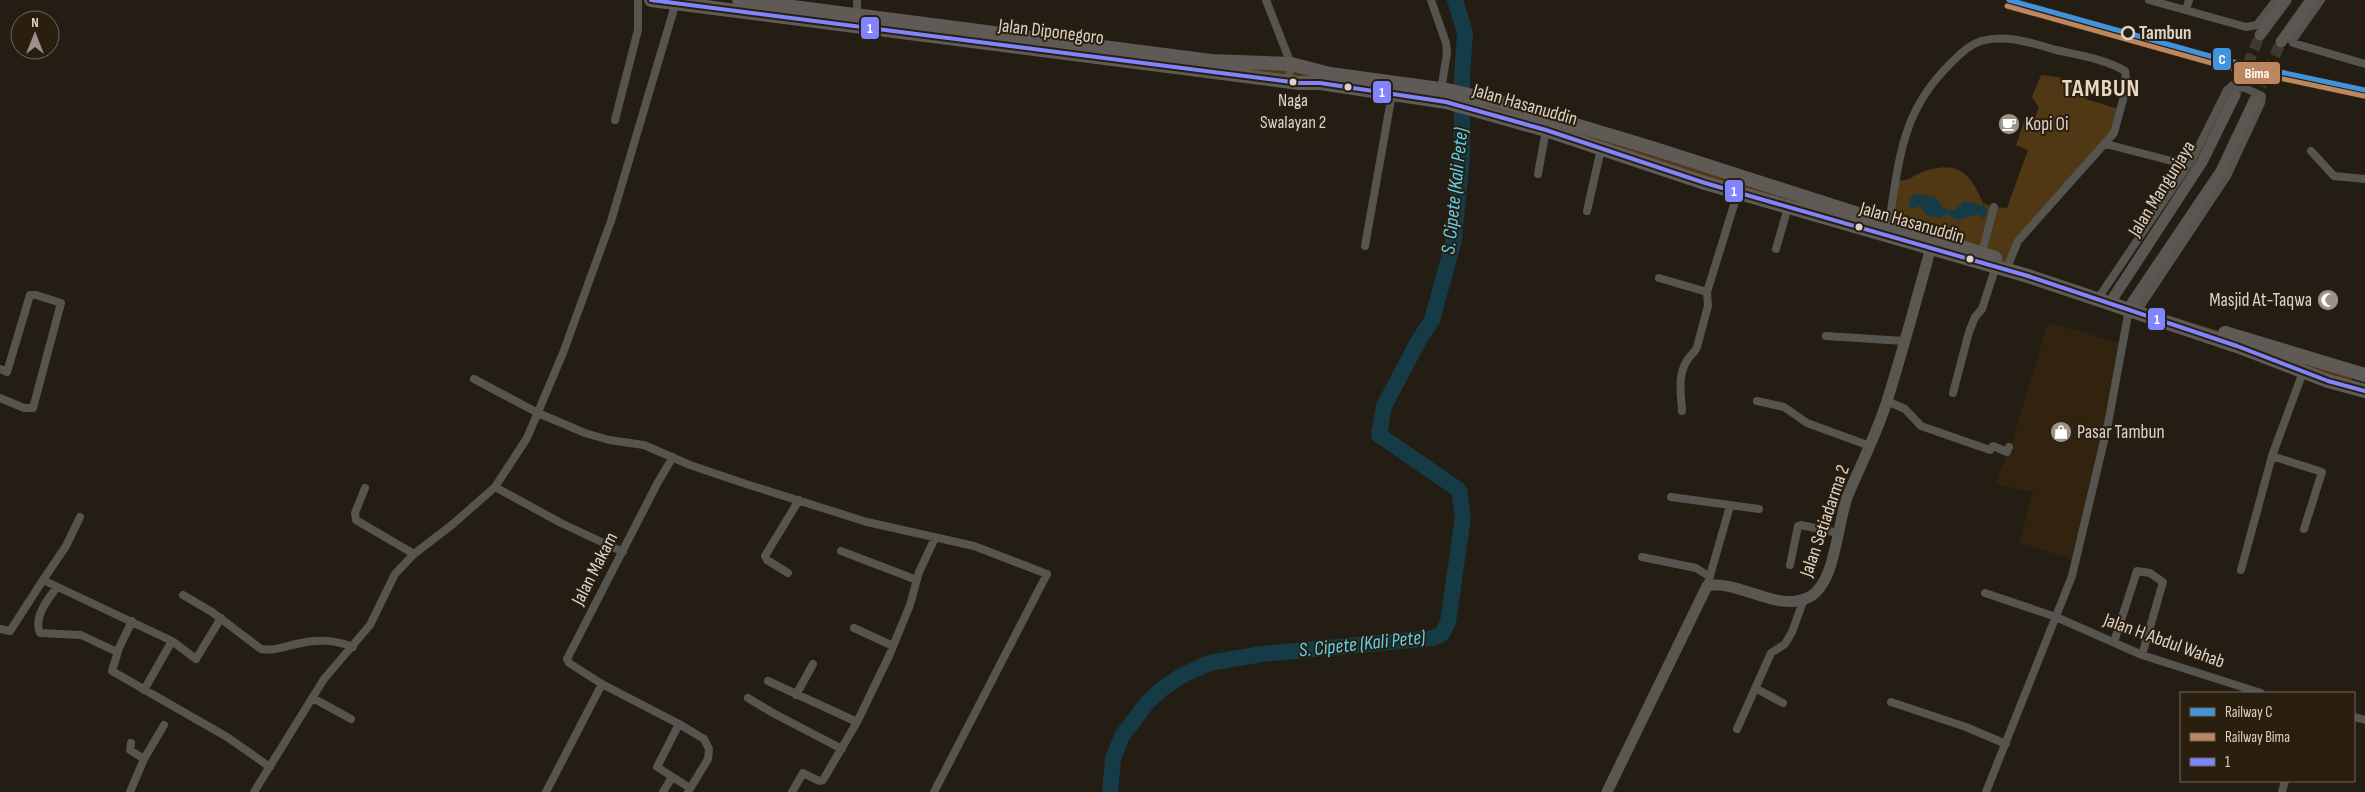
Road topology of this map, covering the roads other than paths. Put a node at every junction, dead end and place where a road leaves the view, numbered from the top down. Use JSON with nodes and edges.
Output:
{"nodes":[{"id":1,"x":638,"y":0,"type":"edge"},
{"id":2,"x":651,"y":0,"type":"edge"},
{"id":3,"x":739,"y":0,"type":"edge"},
{"id":4,"x":744,"y":0,"type":"edge"},
{"id":5,"x":1266,"y":0,"type":"edge"},
{"id":6,"x":1431,"y":0,"type":"edge"},
{"id":7,"x":2149,"y":0,"type":"edge"},
{"id":8,"x":2189,"y":0,"type":"edge"},
{"id":9,"x":2276,"y":0,"type":"edge"},
{"id":10,"x":2286,"y":0,"type":"edge"},
{"id":11,"x":2311,"y":0,"type":"edge"},
{"id":12,"x":2321,"y":0,"type":"edge"},
{"id":13,"x":676,"y":2,"type":"edge"},
{"id":14,"x":857,"y":7,"type":"edge"},
{"id":15,"x":2186,"y":10,"type":"junction"},
{"id":16,"x":2260,"y":35,"type":"tunnel mouth"},
{"id":17,"x":2280,"y":42,"type":"tunnel mouth"},
{"id":18,"x":1290,"y":64,"type":"junction"},
{"id":19,"x":2365,"y":64,"type":"edge"},
{"id":20,"x":1288,"y":81,"type":"junction"},
{"id":21,"x":1392,"y":88,"type":"junction"},
{"id":22,"x":1444,"y":94,"type":"junction"},
{"id":23,"x":2235,"y":95,"type":"tunnel mouth"},
{"id":24,"x":2254,"y":101,"type":"tunnel mouth"},
{"id":25,"x":1490,"y":107,"type":"junction"},
{"id":26,"x":614,"y":120,"type":"dead end"},
{"id":27,"x":1546,"y":130,"type":"junction"},
{"id":28,"x":2106,"y":144,"type":"junction"},
{"id":29,"x":1601,"y":149,"type":"junction"},
{"id":30,"x":2311,"y":151,"type":"dead end"},
{"id":31,"x":2187,"y":165,"type":"junction"},
{"id":32,"x":1538,"y":174,"type":"dead end"},
{"id":33,"x":2365,"y":179,"type":"edge"},
{"id":34,"x":1738,"y":192,"type":"junction"},
{"id":35,"x":1788,"y":207,"type":"junction"},
{"id":36,"x":1994,"y":207,"type":"dead end"},
{"id":37,"x":1587,"y":211,"type":"dead end"},
{"id":38,"x":1888,"y":222,"type":"junction"},
{"id":39,"x":1365,"y":246,"type":"dead end"},
{"id":40,"x":1931,"y":247,"type":"junction"},
{"id":41,"x":1776,"y":249,"type":"dead end"},
{"id":42,"x":1982,"y":252,"type":"junction"},
{"id":43,"x":2002,"y":265,"type":"junction"},
{"id":44,"x":1659,"y":278,"type":"dead end"},
{"id":45,"x":1707,"y":292,"type":"junction"},
{"id":46,"x":2107,"y":296,"type":"junction"},
{"id":47,"x":2134,"y":307,"type":"junction"},
{"id":48,"x":1826,"y":336,"type":"dead end"},
{"id":49,"x":1904,"y":341,"type":"junction"},
{"id":50,"x":0,"y":369,"type":"edge"},
{"id":51,"x":2303,"y":372,"type":"junction"},
{"id":52,"x":2360,"y":374,"type":"edge"},
{"id":53,"x":474,"y":379,"type":"dead end"},
{"id":54,"x":2349,"y":386,"type":"junction"},
{"id":55,"x":2365,"y":391,"type":"edge"},
{"id":56,"x":1953,"y":393,"type":"dead end"},
{"id":57,"x":0,"y":398,"type":"edge"},
{"id":58,"x":1757,"y":401,"type":"dead end"},
{"id":59,"x":1887,"y":401,"type":"junction"},
{"id":60,"x":1682,"y":411,"type":"dead end"},
{"id":61,"x":538,"y":413,"type":"junction"},
{"id":62,"x":1870,"y":446,"type":"junction"},
{"id":63,"x":2009,"y":447,"type":"dead end"},
{"id":64,"x":2272,"y":456,"type":"junction"},
{"id":65,"x":673,"y":457,"type":"junction"},
{"id":66,"x":495,"y":487,"type":"junction"},
{"id":67,"x":365,"y":488,"type":"dead end"},
{"id":68,"x":1671,"y":497,"type":"dead end"},
{"id":69,"x":799,"y":500,"type":"junction"},
{"id":70,"x":1730,"y":506,"type":"junction"},
{"id":71,"x":1759,"y":509,"type":"dead end"},
{"id":72,"x":80,"y":518,"type":"dead end"},
{"id":73,"x":2304,"y":529,"type":"dead end"},
{"id":74,"x":1838,"y":533,"type":"junction"},
{"id":75,"x":935,"y":538,"type":"junction"},
{"id":76,"x":841,"y":551,"type":"dead end"},
{"id":77,"x":624,"y":552,"type":"junction"},
{"id":78,"x":414,"y":554,"type":"junction"},
{"id":79,"x":1642,"y":557,"type":"dead end"},
{"id":80,"x":1790,"y":565,"type":"dead end"},
{"id":81,"x":2241,"y":570,"type":"dead end"},
{"id":82,"x":788,"y":573,"type":"dead end"},
{"id":83,"x":43,"y":580,"type":"junction"},
{"id":84,"x":917,"y":580,"type":"junction"},
{"id":85,"x":1709,"y":581,"type":"junction"},
{"id":86,"x":57,"y":587,"type":"junction"},
{"id":87,"x":1985,"y":593,"type":"dead end"},
{"id":88,"x":183,"y":595,"type":"dead end"},
{"id":89,"x":1804,"y":599,"type":"junction"},
{"id":90,"x":2056,"y":617,"type":"junction"},
{"id":91,"x":221,"y":618,"type":"junction"},
{"id":92,"x":132,"y":621,"type":"junction"},
{"id":93,"x":854,"y":628,"type":"dead end"},
{"id":94,"x":0,"y":629,"type":"edge"},
{"id":95,"x":172,"y":641,"type":"junction"},
{"id":96,"x":2114,"y":642,"type":"junction"},
{"id":97,"x":893,"y":646,"type":"junction"},
{"id":98,"x":354,"y":647,"type":"junction"},
{"id":99,"x":117,"y":652,"type":"junction"},
{"id":100,"x":2142,"y":655,"type":"junction"},
{"id":101,"x":813,"y":664,"type":"dead end"},
{"id":102,"x":768,"y":682,"type":"dead end"},
{"id":103,"x":602,"y":684,"type":"junction"},
{"id":104,"x":1757,"y":689,"type":"junction"},
{"id":105,"x":144,"y":690,"type":"junction"},
{"id":106,"x":2258,"y":692,"type":"edge"},
{"id":107,"x":796,"y":695,"type":"junction"},
{"id":108,"x":313,"y":698,"type":"junction"},
{"id":109,"x":748,"y":698,"type":"dead end"},
{"id":110,"x":1783,"y":702,"type":"dead end"},
{"id":111,"x":1891,"y":702,"type":"dead end"},
{"id":112,"x":351,"y":719,"type":"dead end"},
{"id":113,"x":857,"y":722,"type":"junction"},
{"id":114,"x":680,"y":724,"type":"junction"},
{"id":115,"x":164,"y":725,"type":"dead end"},
{"id":116,"x":1738,"y":729,"type":"dead end"},
{"id":117,"x":131,"y":743,"type":"dead end"},
{"id":118,"x":2006,"y":744,"type":"junction"},
{"id":119,"x":842,"y":748,"type":"junction"},
{"id":120,"x":144,"y":759,"type":"junction"},
{"id":121,"x":270,"y":767,"type":"junction"},
{"id":122,"x":672,"y":777,"type":"junction"},
{"id":123,"x":940,"y":781,"type":"junction"},
{"id":124,"x":689,"y":790,"type":"edge"},
{"id":125,"x":130,"y":792,"type":"edge"},
{"id":126,"x":254,"y":792,"type":"edge"},
{"id":127,"x":546,"y":792,"type":"edge"},
{"id":128,"x":663,"y":792,"type":"edge"},
{"id":129,"x":792,"y":792,"type":"edge"},
{"id":130,"x":934,"y":792,"type":"edge"},
{"id":131,"x":939,"y":792,"type":"edge"},
{"id":132,"x":1606,"y":792,"type":"edge"},
{"id":133,"x":1986,"y":792,"type":"edge"}],
"edges":[{"from":1,"to":26,"type":"street"},
{"from":2,"to":13,"type":"highway","name":"Jalan Diponegoro"},
{"from":3,"to":4,"type":"highway","name":"Jalan Diponegoro"},
{"from":4,"to":14,"type":"highway","name":"Jalan Diponegoro"},
{"from":5,"to":18,"type":"street"},
{"from":6,"to":22,"type":"street"},
{"from":7,"to":15,"type":"street"},
{"from":8,"to":15,"type":"street"},
{"from":9,"to":15,"type":"street"},
{"from":10,"to":16,"type":"main road"},
{"from":11,"to":17,"type":"main road"},
{"from":12,"to":19,"type":"street"},
{"from":13,"to":20,"type":"highway","name":"Jalan Diponegoro"},
{"from":13,"to":61,"type":"street"},
{"from":14,"to":18,"type":"highway","name":"Jalan Diponegoro"},
{"from":18,"to":20,"type":"street"},
{"from":18,"to":21,"type":"highway","name":"Jalan Diponegoro"},
{"from":20,"to":21,"type":"highway","name":"Jalan Diponegoro"},
{"from":21,"to":22,"type":"highway","name":"Jalan Diponegoro"},
{"from":21,"to":39,"type":"street"},
{"from":22,"to":25,"type":"highway","name":"Jalan Hasanuddin"},
{"from":23,"to":46,"type":"main road","name":"Jalan Mangunjaya"},
{"from":24,"to":47,"type":"main road","name":"Jalan Mangunjaya"},
{"from":25,"to":27,"type":"highway","name":"Jalan Hasanuddin"},
{"from":25,"to":38,"type":"highway","name":"Jalan Hasanuddin"},
{"from":27,"to":29,"type":"highway","name":"Jalan Hasanuddin"},
{"from":27,"to":32,"type":"street"},
{"from":28,"to":31,"type":"street"},
{"from":28,"to":38,"type":"street"},
{"from":28,"to":43,"type":"street"},
{"from":29,"to":34,"type":"highway","name":"Jalan Hasanuddin"},
{"from":29,"to":37,"type":"street"},
{"from":30,"to":33,"type":"street"},
{"from":31,"to":46,"type":"street"},
{"from":31,"to":47,"type":"street"},
{"from":34,"to":35,"type":"highway","name":"Jalan Hasanuddin"},
{"from":34,"to":45,"type":"street"},
{"from":35,"to":40,"type":"highway","name":"Jalan Hasanuddin"},
{"from":35,"to":41,"type":"street"},
{"from":36,"to":42,"type":"street"},
{"from":38,"to":42,"type":"highway","name":"Jalan Hasanuddin"},
{"from":40,"to":43,"type":"highway","name":"Jalan Hasanuddin"},
{"from":40,"to":49,"type":"main road","name":"Jalan Setiadarma 2"},
{"from":42,"to":43,"type":"highway","name":"Jalan Hasanuddin"},
{"from":43,"to":46,"type":"highway","name":"Jalan Hasanuddin"},
{"from":43,"to":47,"type":"highway","name":"Jalan Hasanuddin"},
{"from":43,"to":56,"type":"street"},
{"from":44,"to":45,"type":"street"},
{"from":45,"to":60,"type":"street"},
{"from":46,"to":47,"type":"highway","name":"Jalan Hasanuddin"},
{"from":47,"to":51,"type":"highway","name":"Jalan Hasanuddin"},
{"from":47,"to":52,"type":"highway","name":"Jalan Hasanuddin"},
{"from":47,"to":90,"type":"street"},
{"from":48,"to":49,"type":"street"},
{"from":49,"to":59,"type":"main road","name":"Jalan Setiadarma 2"},
{"from":50,"to":57,"type":"street"},
{"from":51,"to":54,"type":"highway","name":"Jalan Hasanuddin"},
{"from":51,"to":64,"type":"street"},
{"from":52,"to":54,"type":"highway"},
{"from":53,"to":61,"type":"street"},
{"from":54,"to":55,"type":"highway","name":"Jalan Hasanuddin"},
{"from":58,"to":62,"type":"street"},
{"from":59,"to":62,"type":"main road","name":"Jalan Setiadarma 2"},
{"from":59,"to":63,"type":"street"},
{"from":61,"to":65,"type":"street"},
{"from":61,"to":66,"type":"street"},
{"from":62,"to":74,"type":"main road","name":"Jalan Setiadarma 2"},
{"from":64,"to":73,"type":"street"},
{"from":64,"to":81,"type":"street"},
{"from":65,"to":69,"type":"street"},
{"from":65,"to":77,"type":"street","name":"Jalan Makam"},
{"from":66,"to":77,"type":"street"},
{"from":66,"to":78,"type":"street"},
{"from":67,"to":78,"type":"street"},
{"from":68,"to":70,"type":"street"},
{"from":69,"to":75,"type":"street"},
{"from":69,"to":82,"type":"street"},
{"from":70,"to":71,"type":"street"},
{"from":70,"to":85,"type":"street"},
{"from":72,"to":83,"type":"street"},
{"from":74,"to":80,"type":"street"},
{"from":74,"to":89,"type":"main road","name":"Jalan Setiadarma 2"},
{"from":75,"to":84,"type":"street"},
{"from":75,"to":123,"type":"street"},
{"from":76,"to":84,"type":"street"},
{"from":77,"to":103,"type":"street","name":"Jalan Makam"},
{"from":78,"to":98,"type":"street"},
{"from":79,"to":85,"type":"street"},
{"from":83,"to":86,"type":"street"},
{"from":83,"to":94,"type":"street"},
{"from":84,"to":97,"type":"street"},
{"from":85,"to":89,"type":"main road","name":"Jalan Setiadarma 2"},
{"from":85,"to":132,"type":"main road"},
{"from":86,"to":92,"type":"street"},
{"from":86,"to":99,"type":"street"},
{"from":87,"to":90,"type":"street","name":"Jalan H Abdul Wahab"},
{"from":88,"to":91,"type":"street"},
{"from":89,"to":104,"type":"street"},
{"from":90,"to":96,"type":"street","name":"Jalan H Abdul Wahab"},
{"from":90,"to":118,"type":"street"},
{"from":91,"to":95,"type":"street"},
{"from":91,"to":98,"type":"street"},
{"from":92,"to":95,"type":"street"},
{"from":92,"to":99,"type":"street"},
{"from":93,"to":97,"type":"street"},
{"from":95,"to":105,"type":"street"},
{"from":96,"to":100,"type":"street","name":"Jalan H Abdul Wahab"},
{"from":96,"to":100,"type":"street"},
{"from":97,"to":113,"type":"street"},
{"from":98,"to":108,"type":"street"},
{"from":99,"to":105,"type":"street"},
{"from":100,"to":106,"type":"street","name":"Jalan H Abdul Wahab"},
{"from":101,"to":107,"type":"street"},
{"from":102,"to":107,"type":"street"},
{"from":103,"to":114,"type":"street","name":"Jalan Makam"},
{"from":103,"to":127,"type":"street"},
{"from":104,"to":110,"type":"street"},
{"from":104,"to":116,"type":"street"},
{"from":105,"to":121,"type":"street"},
{"from":107,"to":113,"type":"street"},
{"from":108,"to":112,"type":"street"},
{"from":108,"to":121,"type":"street"},
{"from":109,"to":119,"type":"street"},
{"from":111,"to":118,"type":"street"},
{"from":113,"to":119,"type":"street"},
{"from":114,"to":122,"type":"street"},
{"from":114,"to":124,"type":"street","name":"Jalan Makam"},
{"from":115,"to":120,"type":"street"},
{"from":117,"to":120,"type":"street"},
{"from":118,"to":133,"type":"street"},
{"from":119,"to":129,"type":"street"},
{"from":120,"to":125,"type":"street"},
{"from":121,"to":126,"type":"street"},
{"from":122,"to":124,"type":"street"},
{"from":122,"to":128,"type":"street"},
{"from":123,"to":130,"type":"street"},
{"from":123,"to":131,"type":"street"}]}
